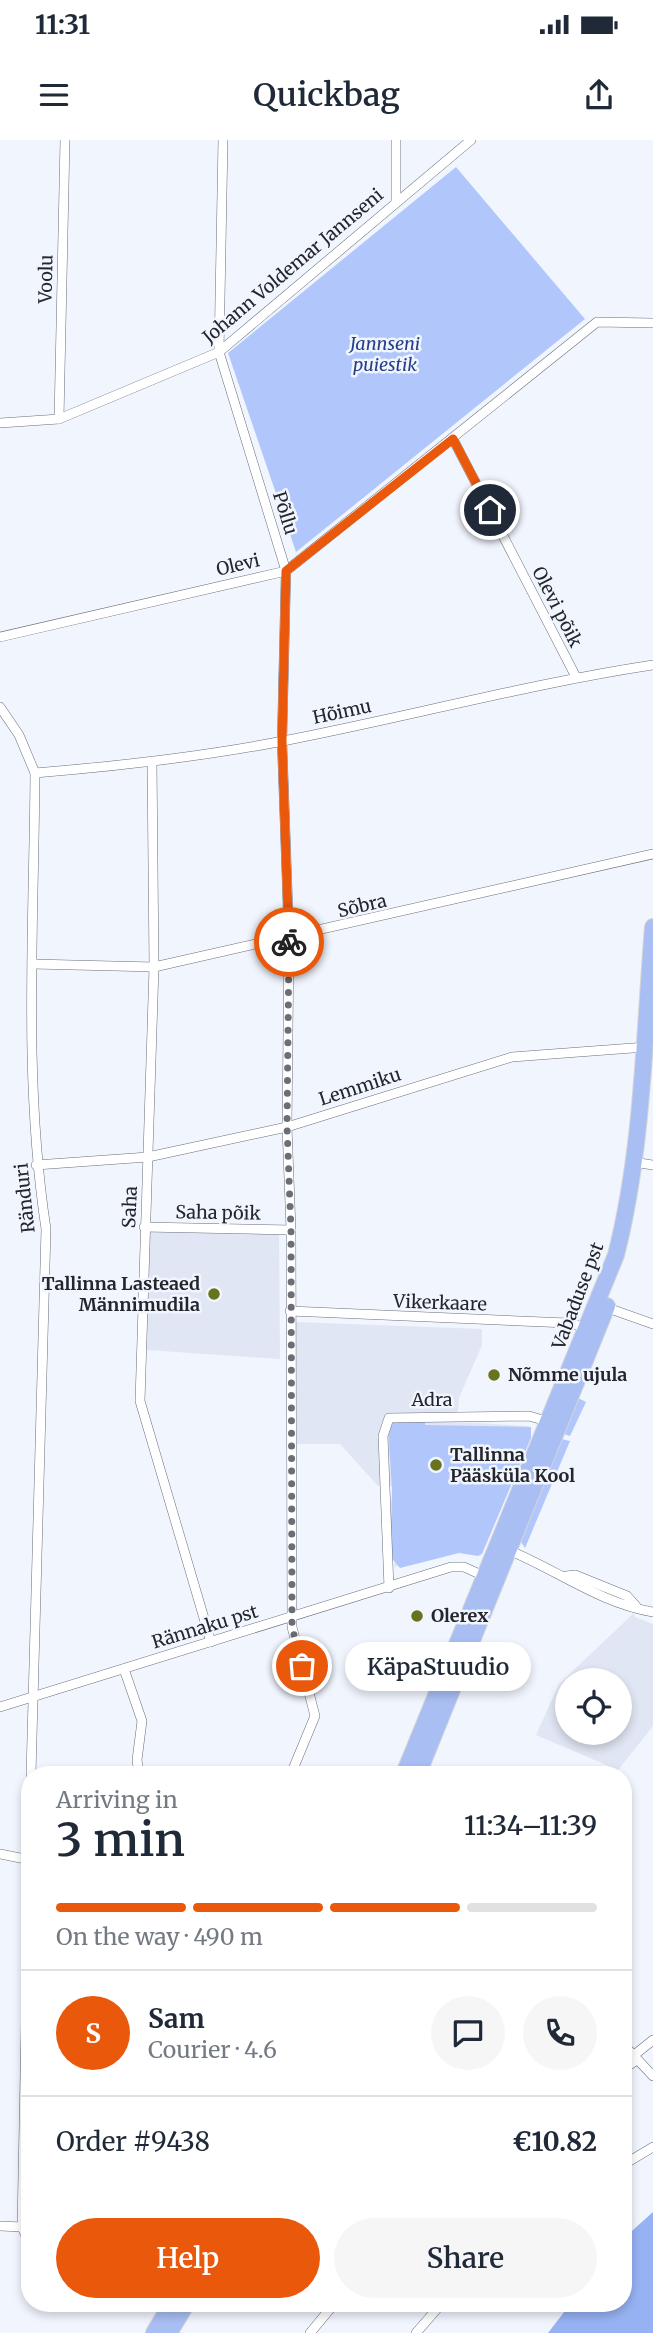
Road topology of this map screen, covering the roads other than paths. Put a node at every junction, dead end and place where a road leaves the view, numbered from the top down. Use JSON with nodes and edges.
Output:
{"nodes":[{"id":1,"x":65,"y":140,"type":"edge"},
{"id":2,"x":223,"y":140,"type":"edge"},
{"id":3,"x":396,"y":140,"type":"edge"},
{"id":4,"x":471,"y":140,"type":"edge"},
{"id":5,"x":396,"y":201,"type":"junction"},
{"id":6,"x":653,"y":323,"type":"edge"},
{"id":7,"x":219,"y":352,"type":"junction"},
{"id":8,"x":59,"y":419,"type":"junction"},
{"id":9,"x":0,"y":423,"type":"edge"},
{"id":10,"x":453,"y":439,"type":"junction"},
{"id":11,"x":286,"y":571,"type":"junction"},
{"id":12,"x":0,"y":637,"type":"edge"},
{"id":13,"x":653,"y":665,"type":"edge"},
{"id":14,"x":576,"y":677,"type":"junction"},
{"id":15,"x":0,"y":707,"type":"edge"},
{"id":16,"x":282,"y":741,"type":"junction"},
{"id":17,"x":152,"y":764,"type":"junction"},
{"id":18,"x":35,"y":773,"type":"junction"},
{"id":19,"x":653,"y":854,"type":"edge"},
{"id":20,"x":653,"y":927,"type":"edge"},
{"id":21,"x":289,"y":939,"type":"junction"},
{"id":22,"x":33,"y":964,"type":"junction"},
{"id":23,"x":154,"y":967,"type":"junction"},
{"id":24,"x":649,"y":1036,"type":"edge"},
{"id":25,"x":287,"y":1126,"type":"junction"},
{"id":26,"x":149,"y":1157,"type":"junction"},
{"id":27,"x":642,"y":1163,"type":"edge"},
{"id":28,"x":36,"y":1164,"type":"junction"},
{"id":29,"x":144,"y":1227,"type":"junction"},
{"id":30,"x":291,"y":1230,"type":"junction"},
{"id":31,"x":602,"y":1305,"type":"junction"},
{"id":32,"x":290,"y":1311,"type":"junction"},
{"id":33,"x":653,"y":1324,"type":"edge"},
{"id":34,"x":587,"y":1328,"type":"junction"},
{"id":35,"x":555,"y":1424,"type":"junction"},
{"id":36,"x":505,"y":1549,"type":"junction"},
{"id":37,"x":492,"y":1579,"type":"junction"},
{"id":38,"x":388,"y":1588,"type":"junction"},
{"id":39,"x":653,"y":1612,"type":"edge"},
{"id":40,"x":292,"y":1617,"type":"junction"},
{"id":41,"x":211,"y":1642,"type":"junction"},
{"id":42,"x":124,"y":1669,"type":"junction"},
{"id":43,"x":34,"y":1696,"type":"junction"},
{"id":44,"x":0,"y":1707,"type":"edge"},
{"id":45,"x":31,"y":1766,"type":"edge"},
{"id":46,"x":137,"y":1766,"type":"edge"},
{"id":47,"x":293,"y":1766,"type":"edge"},
{"id":48,"x":408,"y":1766,"type":"edge"},
{"id":49,"x":421,"y":1766,"type":"edge"},
{"id":50,"x":0,"y":1854,"type":"edge"},
{"id":51,"x":21,"y":1858,"type":"edge"},
{"id":52,"x":653,"y":2040,"type":"edge"},
{"id":53,"x":632,"y":2054,"type":"edge"},
{"id":54,"x":635,"y":2058,"type":"junction"},
{"id":55,"x":632,"y":2061,"type":"edge"},
{"id":56,"x":653,"y":2076,"type":"edge"},
{"id":57,"x":653,"y":2147,"type":"edge"},
{"id":58,"x":632,"y":2160,"type":"edge"},
{"id":59,"x":0,"y":2226,"type":"edge"},
{"id":60,"x":21,"y":2227,"type":"edge"},
{"id":61,"x":167,"y":2312,"type":"edge"},
{"id":62,"x":182,"y":2312,"type":"edge"},
{"id":63,"x":328,"y":2312,"type":"edge"},
{"id":64,"x":434,"y":2312,"type":"edge"},
{"id":65,"x":154,"y":2333,"type":"edge"},
{"id":66,"x":169,"y":2333,"type":"edge"},
{"id":67,"x":310,"y":2333,"type":"edge"},
{"id":68,"x":416,"y":2333,"type":"edge"}],
"edges":[{"from":1,"to":8,"type":"street","name":"Voolu"},
{"from":2,"to":7,"type":"street","name":"Põllu"},
{"from":3,"to":5,"type":"street"},
{"from":4,"to":5,"type":"street","name":"Johann Voldemar Jannseni"},
{"from":5,"to":7,"type":"street","name":"Johann Voldemar Jannseni"},
{"from":6,"to":10,"type":"street","name":"Olevi"},
{"from":7,"to":8,"type":"street","name":"Johann Voldemar Jannseni"},
{"from":7,"to":11,"type":"street","name":"Põllu"},
{"from":8,"to":9,"type":"street","name":"Johann Voldemar Jannseni"},
{"from":10,"to":11,"type":"street","name":"Olevi"},
{"from":10,"to":14,"type":"street","name":"Olevi põik"},
{"from":11,"to":12,"type":"street","name":"Olevi"},
{"from":11,"to":16,"type":"street","name":"Põllu"},
{"from":13,"to":14,"type":"street","name":"Hõimu"},
{"from":14,"to":16,"type":"street","name":"Hõimu"},
{"from":15,"to":18,"type":"street","name":"Ränduri"},
{"from":16,"to":17,"type":"street","name":"Hõimu"},
{"from":16,"to":21,"type":"street","name":"Põllu"},
{"from":17,"to":18,"type":"street","name":"Hõimu"},
{"from":17,"to":23,"type":"street","name":"Saha"},
{"from":18,"to":22,"type":"street","name":"Ränduri"},
{"from":19,"to":21,"type":"street","name":"Sõbra"},
{"from":20,"to":24,"type":"highway","name":"Vabaduse pst"},
{"from":21,"to":23,"type":"street","name":"Sõbra"},
{"from":21,"to":25,"type":"street","name":"Põllu"},
{"from":22,"to":23,"type":"street","name":"Sõbra"},
{"from":22,"to":28,"type":"street","name":"Ränduri"},
{"from":23,"to":26,"type":"street","name":"Saha"},
{"from":24,"to":25,"type":"street","name":"Lemmiku"},
{"from":24,"to":27,"type":"highway","name":"Vabaduse pst"},
{"from":25,"to":26,"type":"street","name":"Lemmiku"},
{"from":25,"to":30,"type":"street","name":"Põllu"},
{"from":26,"to":28,"type":"street","name":"Lemmiku"},
{"from":26,"to":29,"type":"street","name":"Saha"},
{"from":27,"to":31,"type":"highway","name":"Vabaduse pst"},
{"from":28,"to":43,"type":"street","name":"Ränduri"},
{"from":29,"to":30,"type":"street","name":"Saha põik"},
{"from":29,"to":41,"type":"street","name":"Saha"},
{"from":30,"to":32,"type":"street","name":"Põllu"},
{"from":31,"to":33,"type":"street"},
{"from":31,"to":34,"type":"highway","name":"Vabaduse pst"},
{"from":31,"to":35,"type":"highway","name":"Vabaduse pst"},
{"from":32,"to":34,"type":"street","name":"Vikerkaare"},
{"from":32,"to":40,"type":"street","name":"Põllu"},
{"from":34,"to":35,"type":"highway","name":"Vabaduse pst"},
{"from":35,"to":36,"type":"highway","name":"Vabaduse pst"},
{"from":35,"to":38,"type":"street","name":"Adra"},
{"from":36,"to":37,"type":"highway","name":"Vabaduse pst"},
{"from":36,"to":39,"type":"street"},
{"from":37,"to":38,"type":"street","name":"Rännaku pst"},
{"from":37,"to":48,"type":"highway","name":"Vabaduse pst"},
{"from":37,"to":49,"type":"highway","name":"Vabaduse pst"},
{"from":38,"to":40,"type":"street","name":"Rännaku pst"},
{"from":40,"to":41,"type":"street","name":"Rännaku pst"},
{"from":40,"to":47,"type":"street","name":"Põllu"},
{"from":41,"to":42,"type":"street","name":"Rännaku pst"},
{"from":42,"to":43,"type":"street","name":"Rännaku pst"},
{"from":42,"to":46,"type":"street"},
{"from":43,"to":44,"type":"street","name":"Rännaku pst"},
{"from":43,"to":45,"type":"street","name":"Ränduri"},
{"from":50,"to":51,"type":"street"},
{"from":52,"to":54,"type":"street"},
{"from":53,"to":54,"type":"street"},
{"from":54,"to":55,"type":"street"},
{"from":54,"to":56,"type":"street"},
{"from":57,"to":58,"type":"street"},
{"from":59,"to":60,"type":"street"},
{"from":61,"to":65,"type":"highway"},
{"from":62,"to":66,"type":"highway"},
{"from":63,"to":67,"type":"street"},
{"from":64,"to":68,"type":"street"}]}
